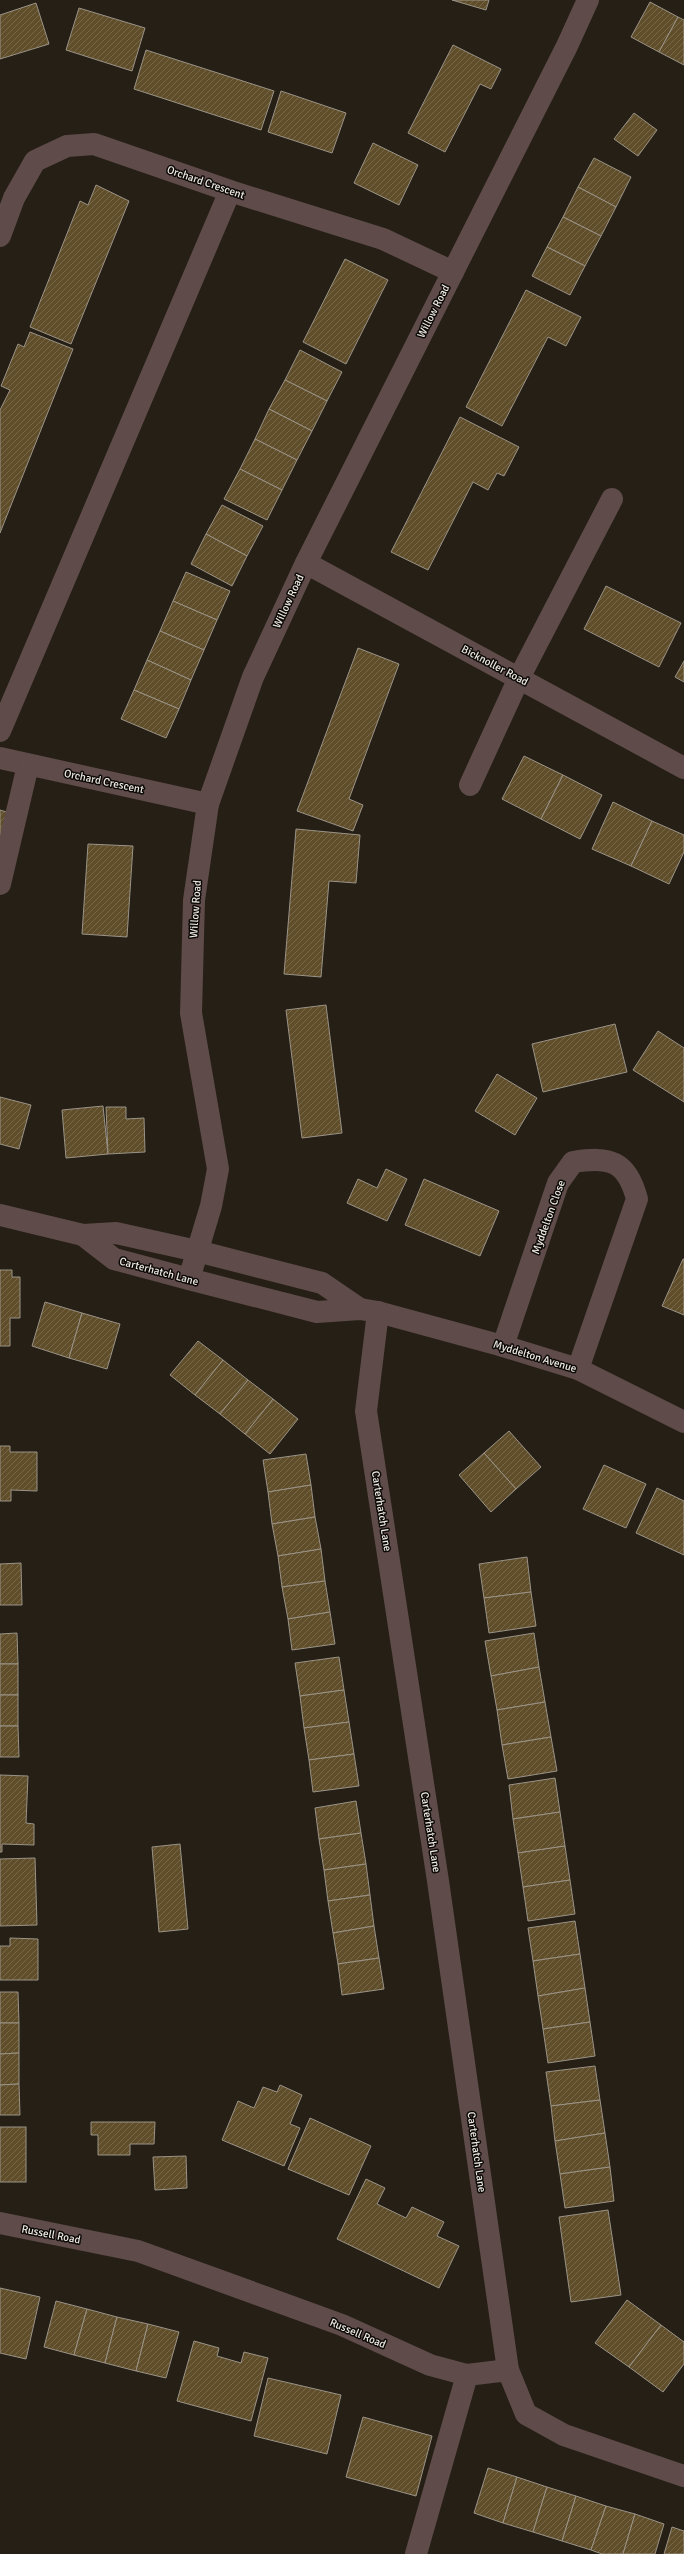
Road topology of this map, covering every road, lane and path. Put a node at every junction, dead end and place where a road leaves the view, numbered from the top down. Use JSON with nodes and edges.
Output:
{"nodes":[{"id":1,"x":588,"y":0,"type":"edge"},
{"id":2,"x":230,"y":191,"type":"junction"},
{"id":3,"x":0,"y":236,"type":"edge"},
{"id":4,"x":453,"y":272,"type":"junction"},
{"id":5,"x":612,"y":499,"type":"dead end"},
{"id":6,"x":306,"y":563,"type":"junction"},
{"id":7,"x":519,"y":678,"type":"junction"},
{"id":8,"x":0,"y":731,"type":"edge"},
{"id":9,"x":0,"y":758,"type":"edge"},
{"id":10,"x":28,"y":765,"type":"junction"},
{"id":11,"x":684,"y":768,"type":"edge"},
{"id":12,"x":470,"y":785,"type":"dead end"},
{"id":13,"x":208,"y":804,"type":"junction"},
{"id":14,"x":0,"y":884,"type":"edge"},
{"id":15,"x":0,"y":1215,"type":"edge"},
{"id":16,"x":83,"y":1235,"type":"junction"},
{"id":17,"x":197,"y":1251,"type":"junction"},
{"id":18,"x":189,"y":1279,"type":"junction"},
{"id":19,"x":369,"y":1311,"type":"junction"},
{"id":20,"x":503,"y":1346,"type":"junction"},
{"id":21,"x":578,"y":1369,"type":"junction"},
{"id":22,"x":684,"y":1422,"type":"edge"},
{"id":23,"x":0,"y":2223,"type":"edge"},
{"id":24,"x":508,"y":2370,"type":"junction"},
{"id":25,"x":467,"y":2375,"type":"junction"},
{"id":26,"x":684,"y":2476,"type":"edge"},
{"id":27,"x":416,"y":2554,"type":"edge"}],
"edges":[{"from":1,"to":4,"type":"street","name":"Willow Road"},
{"from":2,"to":3,"type":"street","name":"Orchard Crescent"},
{"from":2,"to":4,"type":"street","name":"Orchard Crescent"},
{"from":2,"to":8,"type":"street"},
{"from":4,"to":6,"type":"street","name":"Willow Road"},
{"from":5,"to":7,"type":"street"},
{"from":6,"to":7,"type":"street","name":"Bicknoller Road"},
{"from":6,"to":13,"type":"street","name":"Willow Road"},
{"from":7,"to":11,"type":"street","name":"Bicknoller Road"},
{"from":7,"to":12,"type":"street"},
{"from":9,"to":10,"type":"street","name":"Orchard Crescent"},
{"from":10,"to":13,"type":"street","name":"Orchard Crescent"},
{"from":10,"to":14,"type":"street"},
{"from":13,"to":17,"type":"street","name":"Willow Road"},
{"from":15,"to":16,"type":"street","name":"Carterhatch Lane"},
{"from":16,"to":17,"type":"street","name":"Carterhatch Lane"},
{"from":16,"to":18,"type":"street","name":"Carterhatch Lane"},
{"from":17,"to":18,"type":"street","name":"Willow Road"},
{"from":17,"to":19,"type":"street","name":"Carterhatch Lane"},
{"from":18,"to":19,"type":"street","name":"Carterhatch Lane"},
{"from":19,"to":20,"type":"street","name":"Myddelton Avenue"},
{"from":19,"to":24,"type":"street","name":"Carterhatch Lane"},
{"from":20,"to":21,"type":"street","name":"Myddelton Avenue"},
{"from":20,"to":21,"type":"street","name":"Myddelton Close"},
{"from":21,"to":22,"type":"street","name":"Myddelton Avenue"},
{"from":23,"to":25,"type":"street","name":"Russell Road"},
{"from":24,"to":25,"type":"street","name":"Russell Road"},
{"from":24,"to":26,"type":"street"},
{"from":25,"to":27,"type":"street"}]}
